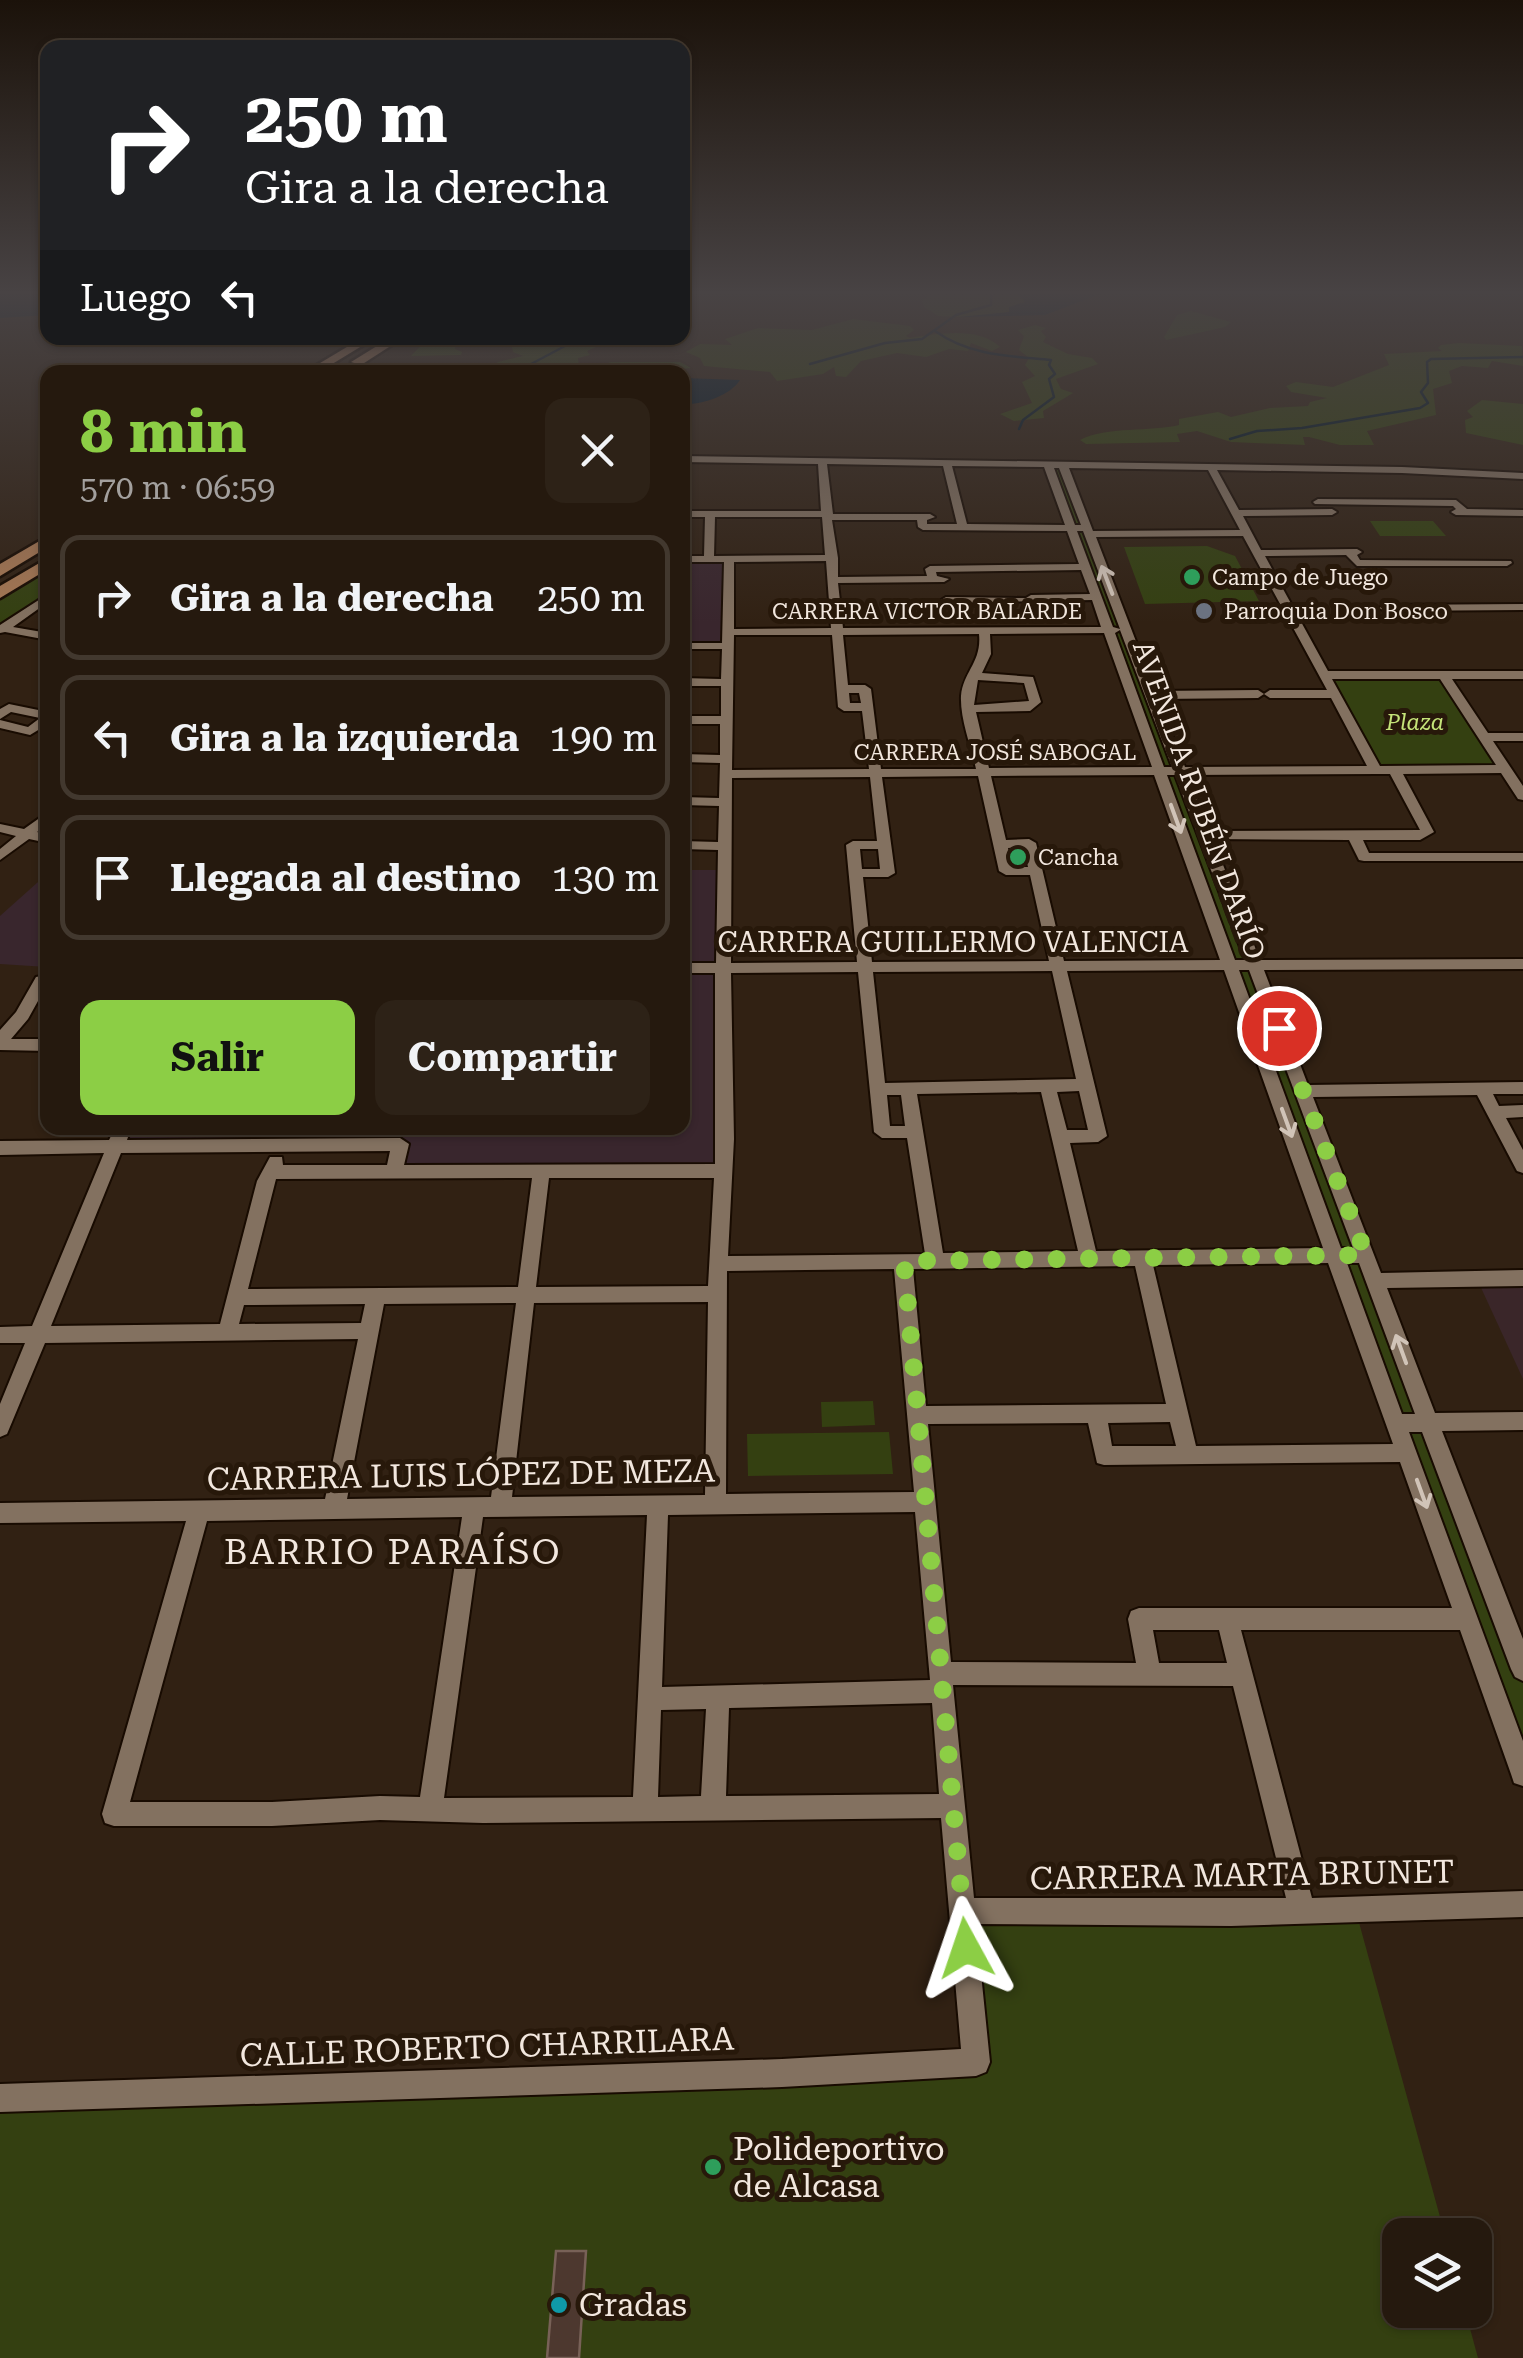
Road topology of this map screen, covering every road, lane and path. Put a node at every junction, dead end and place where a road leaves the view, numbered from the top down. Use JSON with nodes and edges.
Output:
{"nodes":[{"id":1,"x":690,"y":459,"type":"edge"},
{"id":2,"x":822,"y":461,"type":"junction"},
{"id":3,"x":947,"y":463,"type":"junction"},
{"id":4,"x":1048,"y":464,"type":"junction"},
{"id":5,"x":1064,"y":464,"type":"junction"},
{"id":6,"x":1211,"y":467,"type":"junction"},
{"id":7,"x":1523,"y":476,"type":"edge"},
{"id":8,"x":690,"y":504,"type":"edge"},
{"id":9,"x":1235,"y":512,"type":"junction"},
{"id":10,"x":1523,"y":513,"type":"edge"},
{"id":11,"x":690,"y":514,"type":"edge"},
{"id":12,"x":710,"y":514,"type":"junction"},
{"id":13,"x":740,"y":514,"type":"junction"},
{"id":14,"x":828,"y":516,"type":"junction"},
{"id":15,"x":962,"y":522,"type":"junction"},
{"id":16,"x":1071,"y":528,"type":"junction"},
{"id":17,"x":1088,"y":531,"type":"junction"},
{"id":18,"x":1246,"y":533,"type":"junction"},
{"id":19,"x":40,"y":545,"type":"edge"},
{"id":20,"x":1257,"y":553,"type":"junction"},
{"id":21,"x":1505,"y":553,"type":"dead end"},
{"id":22,"x":833,"y":558,"type":"junction"},
{"id":23,"x":690,"y":559,"type":"edge"},
{"id":24,"x":709,"y":559,"type":"junction"},
{"id":25,"x":729,"y":559,"type":"junction"},
{"id":26,"x":40,"y":567,"type":"edge"},
{"id":27,"x":1085,"y":567,"type":"junction"},
{"id":28,"x":0,"y":571,"type":"edge"},
{"id":29,"x":836,"y":580,"type":"junction"},
{"id":30,"x":0,"y":593,"type":"edge"},
{"id":31,"x":1096,"y":598,"type":"junction"},
{"id":32,"x":946,"y":600,"type":"dead end"},
{"id":33,"x":40,"y":601,"type":"edge"},
{"id":34,"x":1504,"y":607,"type":"junction"},
{"id":35,"x":1523,"y":607,"type":"edge"},
{"id":36,"x":1426,"y":608,"type":"dead end"},
{"id":37,"x":1523,"y":618,"type":"edge"},
{"id":38,"x":1,"y":628,"type":"edge"},
{"id":39,"x":984,"y":630,"type":"junction"},
{"id":40,"x":1108,"y":630,"type":"junction"},
{"id":41,"x":1126,"y":630,"type":"junction"},
{"id":42,"x":836,"y":631,"type":"junction"},
{"id":43,"x":40,"y":635,"type":"edge"},
{"id":44,"x":727,"y":639,"type":"junction"},
{"id":45,"x":690,"y":645,"type":"edge"},
{"id":46,"x":1324,"y":675,"type":"junction"},
{"id":47,"x":1444,"y":675,"type":"junction"},
{"id":48,"x":1523,"y":675,"type":"edge"},
{"id":49,"x":975,"y":676,"type":"junction"},
{"id":50,"x":690,"y":682,"type":"edge"},
{"id":51,"x":727,"y":683,"type":"junction"},
{"id":52,"x":1335,"y":694,"type":"junction"},
{"id":53,"x":1151,"y":695,"type":"junction"},
{"id":54,"x":970,"y":709,"type":"junction"},
{"id":55,"x":0,"y":715,"type":"edge"},
{"id":56,"x":40,"y":715,"type":"edge"},
{"id":57,"x":690,"y":720,"type":"edge"},
{"id":58,"x":727,"y":720,"type":"junction"},
{"id":59,"x":40,"y":723,"type":"edge"},
{"id":60,"x":0,"y":724,"type":"edge"},
{"id":61,"x":1485,"y":738,"type":"junction"},
{"id":62,"x":1523,"y":738,"type":"edge"},
{"id":63,"x":690,"y":759,"type":"edge"},
{"id":64,"x":726,"y":766,"type":"junction"},
{"id":65,"x":1505,"y":769,"type":"junction"},
{"id":66,"x":1376,"y":770,"type":"junction"},
{"id":67,"x":1394,"y":770,"type":"junction"},
{"id":68,"x":1159,"y":771,"type":"junction"},
{"id":69,"x":1180,"y":771,"type":"junction"},
{"id":70,"x":876,"y":772,"type":"junction"},
{"id":71,"x":985,"y":772,"type":"junction"},
{"id":72,"x":1523,"y":796,"type":"edge"},
{"id":73,"x":690,"y":801,"type":"edge"},
{"id":74,"x":726,"y":802,"type":"junction"},
{"id":75,"x":40,"y":823,"type":"edge"},
{"id":76,"x":0,"y":828,"type":"edge"},
{"id":77,"x":26,"y":834,"type":"junction"},
{"id":78,"x":1205,"y":835,"type":"junction"},
{"id":79,"x":1354,"y":836,"type":"junction"},
{"id":80,"x":1420,"y":836,"type":"junction"},
{"id":81,"x":40,"y":837,"type":"edge"},
{"id":82,"x":1000,"y":844,"type":"junction"},
{"id":83,"x":690,"y":845,"type":"edge"},
{"id":84,"x":884,"y":845,"type":"junction"},
{"id":85,"x":725,"y":846,"type":"junction"},
{"id":86,"x":0,"y":856,"type":"edge"},
{"id":87,"x":1432,"y":857,"type":"junction"},
{"id":88,"x":1523,"y":857,"type":"edge"},
{"id":89,"x":1036,"y":871,"type":"junction"},
{"id":90,"x":856,"y":873,"type":"junction"},
{"id":91,"x":1523,"y":964,"type":"edge"},
{"id":92,"x":1255,"y":965,"type":"junction"},
{"id":93,"x":1057,"y":966,"type":"junction"},
{"id":94,"x":1230,"y":966,"type":"junction"},
{"id":95,"x":690,"y":968,"type":"edge"},
{"id":96,"x":723,"y":968,"type":"junction"},
{"id":97,"x":867,"y":968,"type":"junction"},
{"id":98,"x":40,"y":981,"type":"edge"},
{"id":99,"x":6,"y":1021,"type":"edge"},
{"id":100,"x":0,"y":1042,"type":"edge"},
{"id":101,"x":40,"y":1044,"type":"edge"},
{"id":102,"x":1048,"y":1086,"type":"junction"},
{"id":103,"x":1085,"y":1086,"type":"junction"},
{"id":104,"x":1523,"y":1088,"type":"edge"},
{"id":105,"x":878,"y":1089,"type":"junction"},
{"id":106,"x":908,"y":1089,"type":"junction"},
{"id":107,"x":1482,"y":1089,"type":"junction"},
{"id":108,"x":1304,"y":1091,"type":"junction"},
{"id":109,"x":1523,"y":1111,"type":"edge"},
{"id":110,"x":1494,"y":1112,"type":"junction"},
{"id":111,"x":915,"y":1132,"type":"junction"},
{"id":112,"x":120,"y":1137,"type":"edge"},
{"id":113,"x":1060,"y":1137,"type":"junction"},
{"id":114,"x":281,"y":1146,"type":"junction"},
{"id":115,"x":0,"y":1148,"type":"edge"},
{"id":116,"x":1523,"y":1166,"type":"edge"},
{"id":117,"x":724,"y":1171,"type":"junction"},
{"id":118,"x":274,"y":1172,"type":"junction"},
{"id":119,"x":394,"y":1172,"type":"junction"},
{"id":120,"x":541,"y":1172,"type":"junction"},
{"id":121,"x":1366,"y":1255,"type":"junction"},
{"id":122,"x":1335,"y":1256,"type":"junction"},
{"id":123,"x":1090,"y":1258,"type":"junction"},
{"id":124,"x":1142,"y":1258,"type":"junction"},
{"id":125,"x":935,"y":1260,"type":"junction"},
{"id":126,"x":904,"y":1261,"type":"junction"},
{"id":127,"x":718,"y":1264,"type":"junction"},
{"id":128,"x":1523,"y":1278,"type":"edge"},
{"id":129,"x":1375,"y":1280,"type":"junction"},
{"id":130,"x":526,"y":1294,"type":"junction"},
{"id":131,"x":718,"y":1294,"type":"junction"},
{"id":132,"x":376,"y":1296,"type":"junction"},
{"id":133,"x":237,"y":1297,"type":"junction"},
{"id":134,"x":371,"y":1331,"type":"junction"},
{"id":135,"x":228,"y":1333,"type":"junction"},
{"id":136,"x":0,"y":1335,"type":"edge"},
{"id":137,"x":38,"y":1335,"type":"junction"},
{"id":138,"x":1177,"y":1413,"type":"junction"},
{"id":139,"x":1096,"y":1414,"type":"junction"},
{"id":140,"x":916,"y":1416,"type":"junction"},
{"id":141,"x":1523,"y":1421,"type":"edge"},
{"id":142,"x":1428,"y":1422,"type":"junction"},
{"id":143,"x":1396,"y":1423,"type":"junction"},
{"id":144,"x":0,"y":1428,"type":"edge"},
{"id":145,"x":1407,"y":1453,"type":"junction"},
{"id":146,"x":1188,"y":1455,"type":"junction"},
{"id":147,"x":923,"y":1502,"type":"junction"},
{"id":148,"x":715,"y":1504,"type":"junction"},
{"id":149,"x":658,"y":1505,"type":"junction"},
{"id":150,"x":474,"y":1506,"type":"junction"},
{"id":151,"x":500,"y":1506,"type":"junction"},
{"id":152,"x":334,"y":1508,"type":"junction"},
{"id":153,"x":199,"y":1510,"type":"junction"},
{"id":154,"x":0,"y":1513,"type":"edge"},
{"id":155,"x":1467,"y":1618,"type":"junction"},
{"id":156,"x":1228,"y":1619,"type":"junction"},
{"id":157,"x":1523,"y":1669,"type":"edge"},
{"id":158,"x":1150,"y":1673,"type":"junction"},
{"id":159,"x":1240,"y":1675,"type":"junction"},
{"id":160,"x":941,"y":1682,"type":"junction"},
{"id":161,"x":718,"y":1697,"type":"junction"},
{"id":162,"x":650,"y":1698,"type":"junction"},
{"id":163,"x":1523,"y":1774,"type":"edge"},
{"id":164,"x":952,"y":1806,"type":"junction"},
{"id":165,"x":645,"y":1808,"type":"junction"},
{"id":166,"x":713,"y":1808,"type":"junction"},
{"id":167,"x":430,"y":1810,"type":"junction"},
{"id":168,"x":1523,"y":1904,"type":"edge"},
{"id":169,"x":962,"y":1910,"type":"junction"},
{"id":170,"x":1302,"y":1910,"type":"junction"},
{"id":171,"x":0,"y":2098,"type":"edge"}],
"edges":[{"from":1,"to":2,"type":"street"},
{"from":2,"to":3,"type":"street"},
{"from":2,"to":14,"type":"street"},
{"from":3,"to":4,"type":"street"},
{"from":3,"to":15,"type":"street"},
{"from":4,"to":5,"type":"street"},
{"from":4,"to":16,"type":"street","name":"AVENIDA RUBÉN DARÍO"},
{"from":5,"to":6,"type":"street"},
{"from":5,"to":17,"type":"street","name":"AVENIDA RUBÉN DARÍO"},
{"from":6,"to":7,"type":"street"},
{"from":6,"to":9,"type":"street"},
{"from":8,"to":13,"type":"street"},
{"from":9,"to":10,"type":"street"},
{"from":9,"to":18,"type":"street"},
{"from":11,"to":12,"type":"street"},
{"from":12,"to":13,"type":"street"},
{"from":12,"to":24,"type":"street"},
{"from":13,"to":14,"type":"street"},
{"from":14,"to":15,"type":"street"},
{"from":14,"to":22,"type":"street"},
{"from":15,"to":16,"type":"street"},
{"from":16,"to":17,"type":"street"},
{"from":16,"to":27,"type":"street","name":"AVENIDA RUBÉN DARÍO"},
{"from":17,"to":18,"type":"street"},
{"from":41,"to":17,"type":"street","name":"AVENIDA RUBÉN DARÍO","one_way":true},
{"from":18,"to":20,"type":"street"},
{"from":19,"to":28,"type":"main road"},
{"from":20,"to":21,"type":"street"},
{"from":20,"to":46,"type":"street"},
{"from":22,"to":25,"type":"street"},
{"from":22,"to":29,"type":"street"},
{"from":23,"to":24,"type":"street"},
{"from":24,"to":25,"type":"street"},
{"from":25,"to":44,"type":"street"},
{"from":26,"to":30,"type":"main road"},
{"from":27,"to":29,"type":"street"},
{"from":27,"to":31,"type":"street","name":"AVENIDA RUBÉN DARÍO"},
{"from":29,"to":42,"type":"street"},
{"from":31,"to":32,"type":"street"},
{"from":31,"to":40,"type":"street","name":"AVENIDA RUBÉN DARÍO"},
{"from":33,"to":38,"type":"street"},
{"from":34,"to":35,"type":"street"},
{"from":34,"to":36,"type":"street"},
{"from":34,"to":37,"type":"street"},
{"from":38,"to":43,"type":"street"},
{"from":39,"to":40,"type":"street","name":"CARRERA VICTOR BALARDE"},
{"from":39,"to":42,"type":"street","name":"CARRERA VICTOR BALARDE"},
{"from":39,"to":49,"type":"street"},
{"from":40,"to":41,"type":"street","name":"CARRERA VICTOR BALARDE"},
{"from":40,"to":68,"type":"street","name":"AVENIDA RUBÉN DARÍO"},
{"from":41,"to":53,"type":"street","name":"AVENIDA RUBÉN DARÍO"},
{"from":42,"to":44,"type":"street","name":"CARRERA VICTOR BALARDE"},
{"from":42,"to":70,"type":"street"},
{"from":44,"to":45,"type":"street","name":"CARRERA VICTOR BALARDE"},
{"from":44,"to":51,"type":"street"},
{"from":46,"to":47,"type":"street"},
{"from":46,"to":52,"type":"street"},
{"from":47,"to":48,"type":"street"},
{"from":47,"to":61,"type":"street"},
{"from":49,"to":54,"type":"street"},
{"from":49,"to":54,"type":"street"},
{"from":50,"to":51,"type":"street"},
{"from":51,"to":58,"type":"street"},
{"from":52,"to":53,"type":"street"},
{"from":52,"to":66,"type":"street"},
{"from":53,"to":69,"type":"street","name":"AVENIDA RUBÉN DARÍO"},
{"from":54,"to":71,"type":"street"},
{"from":55,"to":56,"type":"street"},
{"from":57,"to":58,"type":"street"},
{"from":58,"to":64,"type":"street"},
{"from":59,"to":60,"type":"street"},
{"from":61,"to":62,"type":"street"},
{"from":61,"to":65,"type":"street"},
{"from":63,"to":64,"type":"street","name":"CARRERA JOSÉ SABOGAL"},
{"from":64,"to":70,"type":"street","name":"CARRERA JOSÉ SABOGAL"},
{"from":64,"to":74,"type":"street"},
{"from":65,"to":67,"type":"street","name":"CARRERA JOSÉ SABOGAL"},
{"from":65,"to":72,"type":"street"},
{"from":66,"to":67,"type":"street","name":"CARRERA JOSÉ SABOGAL"},
{"from":66,"to":69,"type":"street","name":"CARRERA JOSÉ SABOGAL"},
{"from":67,"to":80,"type":"street"},
{"from":68,"to":69,"type":"street","name":"CARRERA JOSÉ SABOGAL"},
{"from":68,"to":71,"type":"street","name":"CARRERA JOSÉ SABOGAL"},
{"from":68,"to":94,"type":"street","name":"AVENIDA RUBÉN DARÍO","one_way":true},
{"from":69,"to":78,"type":"street","name":"AVENIDA RUBÉN DARÍO"},
{"from":70,"to":71,"type":"street","name":"CARRERA JOSÉ SABOGAL"},
{"from":70,"to":84,"type":"street"},
{"from":71,"to":82,"type":"street"},
{"from":73,"to":74,"type":"street"},
{"from":74,"to":85,"type":"street"},
{"from":75,"to":77,"type":"street"},
{"from":76,"to":77,"type":"street"},
{"from":77,"to":81,"type":"street"},
{"from":77,"to":86,"type":"street"},
{"from":78,"to":79,"type":"street"},
{"from":78,"to":92,"type":"street","name":"AVENIDA RUBÉN DARÍO"},
{"from":79,"to":80,"type":"street"},
{"from":79,"to":87,"type":"street"},
{"from":80,"to":87,"type":"street"},
{"from":82,"to":89,"type":"street"},
{"from":82,"to":89,"type":"street"},
{"from":83,"to":85,"type":"street"},
{"from":84,"to":90,"type":"street"},
{"from":84,"to":90,"type":"street"},
{"from":85,"to":96,"type":"street"},
{"from":87,"to":88,"type":"street"},
{"from":89,"to":93,"type":"street"},
{"from":90,"to":97,"type":"street"},
{"from":91,"to":92,"type":"street","name":"CARRERA GUILLERMO VALENCIA"},
{"from":92,"to":94,"type":"street","name":"CARRERA GUILLERMO VALENCIA"},
{"from":92,"to":108,"type":"street","name":"AVENIDA RUBÉN DARÍO"},
{"from":93,"to":94,"type":"street","name":"CARRERA GUILLERMO VALENCIA"},
{"from":93,"to":97,"type":"street","name":"CARRERA GUILLERMO VALENCIA"},
{"from":93,"to":103,"type":"street"},
{"from":94,"to":122,"type":"street","name":"AVENIDA RUBÉN DARÍO","one_way":true},
{"from":95,"to":96,"type":"street","name":"CARRERA GUILLERMO VALENCIA"},
{"from":96,"to":97,"type":"street","name":"CARRERA GUILLERMO VALENCIA"},
{"from":96,"to":117,"type":"street"},
{"from":97,"to":105,"type":"street"},
{"from":98,"to":99,"type":"street"},
{"from":99,"to":100,"type":"street"},
{"from":100,"to":101,"type":"street"},
{"from":102,"to":103,"type":"street"},
{"from":102,"to":106,"type":"street"},
{"from":102,"to":113,"type":"street"},
{"from":103,"to":113,"type":"street"},
{"from":104,"to":107,"type":"street"},
{"from":105,"to":106,"type":"street"},
{"from":105,"to":111,"type":"street"},
{"from":106,"to":111,"type":"street"},
{"from":107,"to":108,"type":"street"},
{"from":107,"to":110,"type":"street"},
{"from":108,"to":121,"type":"street","name":"AVENIDA RUBÉN DARÍO"},
{"from":109,"to":110,"type":"street"},
{"from":110,"to":116,"type":"street"},
{"from":111,"to":125,"type":"street"},
{"from":112,"to":114,"type":"street"},
{"from":112,"to":115,"type":"street"},
{"from":112,"to":137,"type":"street"},
{"from":113,"to":123,"type":"street"},
{"from":114,"to":118,"type":"street"},
{"from":114,"to":119,"type":"street"},
{"from":117,"to":120,"type":"street"},
{"from":117,"to":127,"type":"street"},
{"from":118,"to":119,"type":"street"},
{"from":118,"to":133,"type":"street"},
{"from":119,"to":120,"type":"street"},
{"from":120,"to":130,"type":"street"},
{"from":121,"to":122,"type":"street"},
{"from":121,"to":129,"type":"street","name":"AVENIDA RUBÉN DARÍO"},
{"from":122,"to":124,"type":"street"},
{"from":122,"to":143,"type":"street","name":"AVENIDA RUBÉN DARÍO"},
{"from":123,"to":124,"type":"street"},
{"from":123,"to":125,"type":"street"},
{"from":124,"to":138,"type":"street"},
{"from":125,"to":126,"type":"street"},
{"from":126,"to":127,"type":"street"},
{"from":126,"to":140,"type":"street"},
{"from":127,"to":131,"type":"street"},
{"from":128,"to":129,"type":"street"},
{"from":142,"to":129,"type":"street","name":"AVENIDA RUBÉN DARÍO","one_way":true},
{"from":130,"to":131,"type":"street"},
{"from":130,"to":132,"type":"street"},
{"from":130,"to":151,"type":"street"},
{"from":131,"to":148,"type":"street"},
{"from":132,"to":133,"type":"street"},
{"from":132,"to":134,"type":"street"},
{"from":133,"to":135,"type":"street"},
{"from":134,"to":135,"type":"street"},
{"from":134,"to":152,"type":"street"},
{"from":135,"to":137,"type":"street"},
{"from":136,"to":137,"type":"street"},
{"from":137,"to":144,"type":"street"},
{"from":138,"to":139,"type":"street"},
{"from":138,"to":146,"type":"street"},
{"from":139,"to":140,"type":"street"},
{"from":139,"to":146,"type":"street"},
{"from":140,"to":147,"type":"street"},
{"from":141,"to":142,"type":"street"},
{"from":142,"to":143,"type":"street"},
{"from":142,"to":157,"type":"street","name":"AVENIDA RUBÉN DARÍO"},
{"from":143,"to":145,"type":"street","name":"AVENIDA RUBÉN DARÍO"},
{"from":145,"to":146,"type":"street"},
{"from":145,"to":155,"type":"street","name":"AVENIDA RUBÉN DARÍO","one_way":true},
{"from":147,"to":148,"type":"street","name":"CARRERA LUIS LÓPEZ DE MEZA"},
{"from":147,"to":160,"type":"street"},
{"from":148,"to":149,"type":"street","name":"CARRERA LUIS LÓPEZ DE MEZA"},
{"from":149,"to":151,"type":"street","name":"CARRERA LUIS LÓPEZ DE MEZA"},
{"from":149,"to":162,"type":"street"},
{"from":150,"to":151,"type":"street","name":"CARRERA LUIS LÓPEZ DE MEZA"},
{"from":150,"to":152,"type":"street","name":"CARRERA LUIS LÓPEZ DE MEZA"},
{"from":150,"to":167,"type":"street"},
{"from":152,"to":153,"type":"street","name":"CARRERA LUIS LÓPEZ DE MEZA"},
{"from":153,"to":154,"type":"street","name":"CARRERA LUIS LÓPEZ DE MEZA"},
{"from":153,"to":167,"type":"street"},
{"from":155,"to":156,"type":"street"},
{"from":155,"to":163,"type":"street","name":"AVENIDA RUBÉN DARÍO"},
{"from":156,"to":158,"type":"street"},
{"from":156,"to":159,"type":"street"},
{"from":158,"to":159,"type":"street"},
{"from":158,"to":160,"type":"street"},
{"from":159,"to":170,"type":"street"},
{"from":160,"to":161,"type":"street"},
{"from":160,"to":164,"type":"street"},
{"from":161,"to":162,"type":"street"},
{"from":161,"to":166,"type":"street"},
{"from":162,"to":165,"type":"street"},
{"from":164,"to":166,"type":"street"},
{"from":164,"to":169,"type":"street"},
{"from":165,"to":166,"type":"street"},
{"from":165,"to":167,"type":"street"},
{"from":168,"to":170,"type":"street","name":"CARRERA MARTA BRUNET"},
{"from":169,"to":170,"type":"street","name":"CARRERA MARTA BRUNET"},
{"from":169,"to":171,"type":"street","name":"CALLE ROBERTO CHARRILARA"}]}
